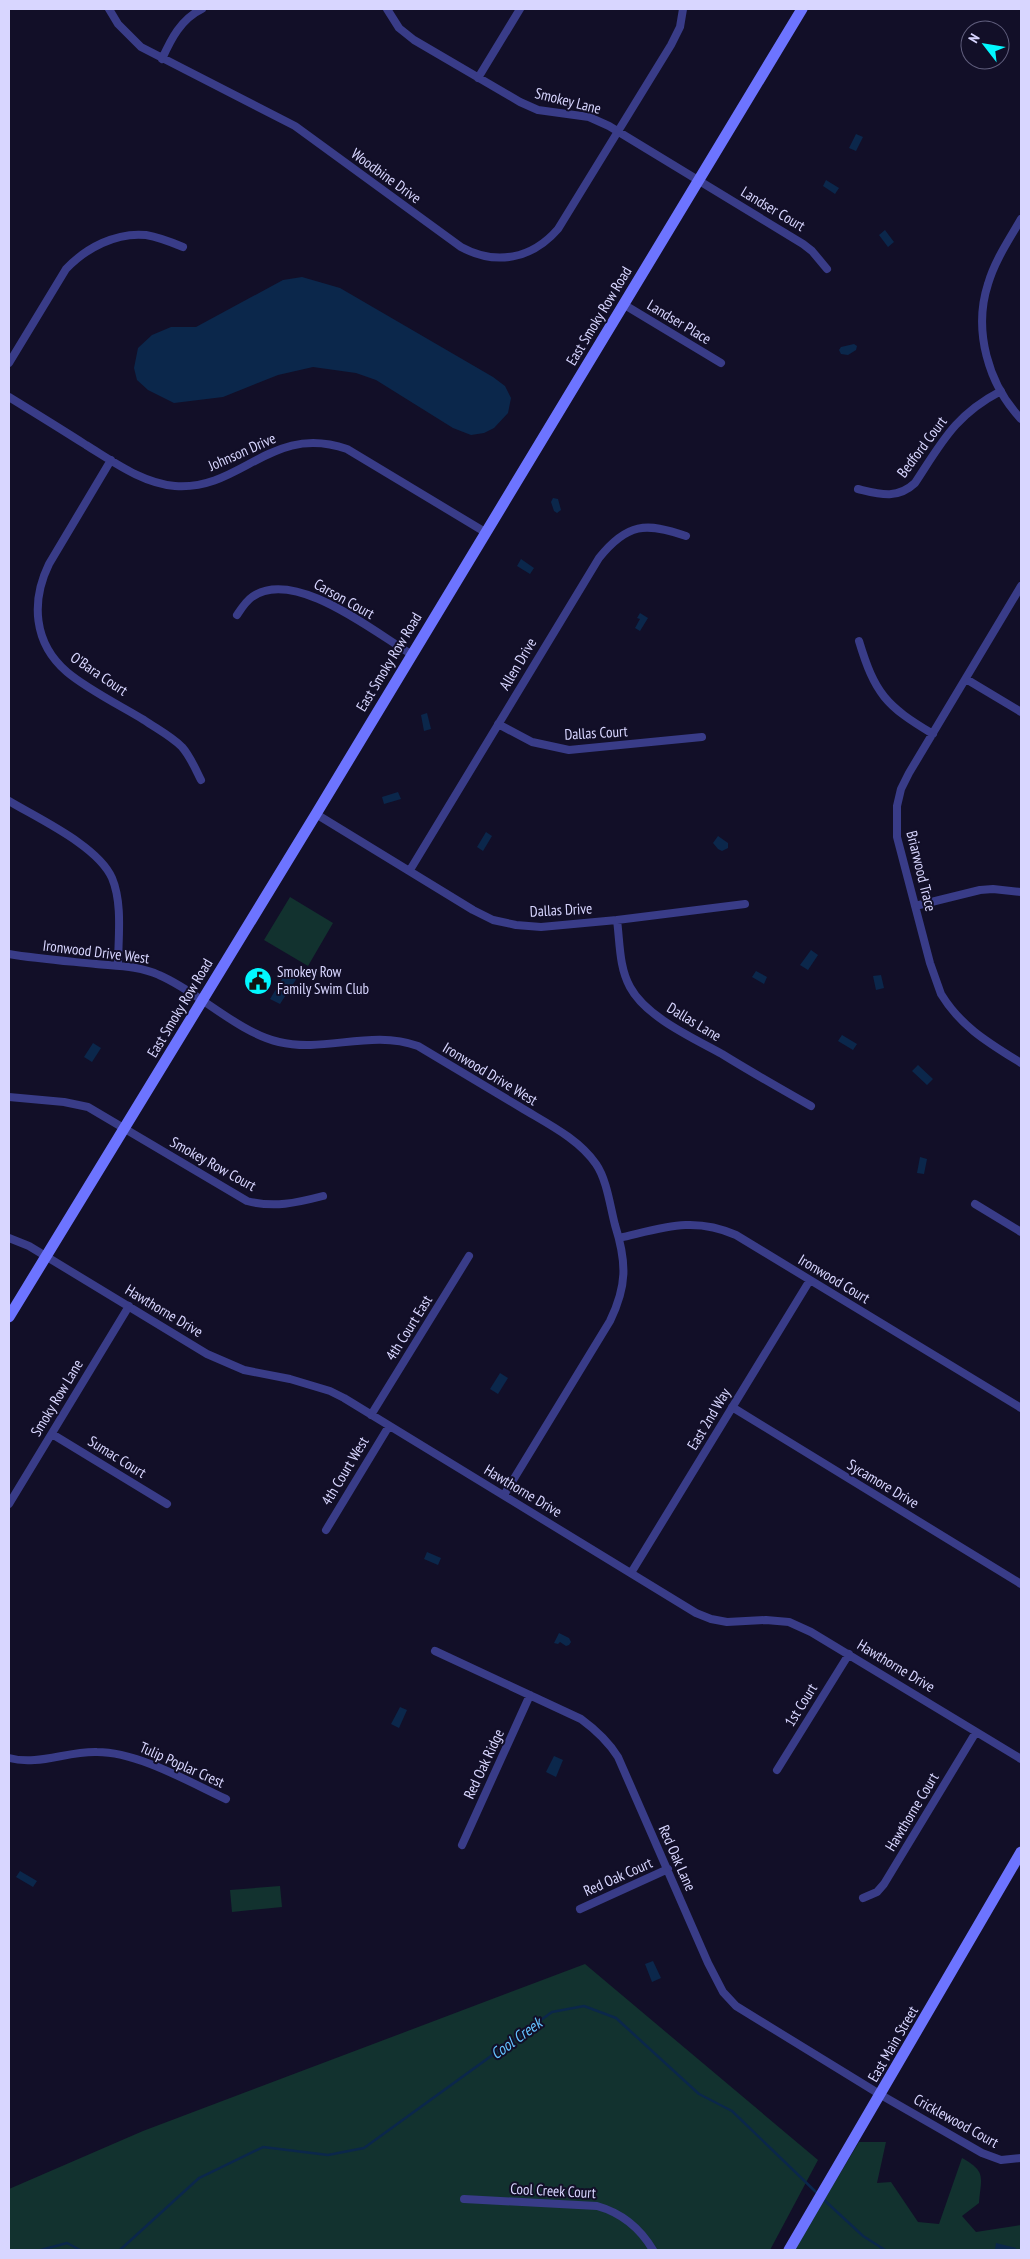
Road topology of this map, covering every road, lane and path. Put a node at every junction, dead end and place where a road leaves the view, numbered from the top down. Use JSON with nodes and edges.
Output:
{"nodes":[{"id":1,"x":109,"y":9,"type":"edge"},
{"id":2,"x":202,"y":9,"type":"edge"},
{"id":3,"x":387,"y":9,"type":"edge"},
{"id":4,"x":520,"y":9,"type":"edge"},
{"id":5,"x":683,"y":9,"type":"edge"},
{"id":6,"x":802,"y":9,"type":"edge"},
{"id":7,"x":806,"y":9,"type":"edge"},
{"id":8,"x":795,"y":22,"type":"junction"},
{"id":9,"x":162,"y":59,"type":"junction"},
{"id":10,"x":478,"y":78,"type":"junction"},
{"id":11,"x":618,"y":131,"type":"junction"},
{"id":12,"x":698,"y":180,"type":"junction"},
{"id":13,"x":1021,"y":219,"type":"edge"},
{"id":14,"x":183,"y":246,"type":"dead end"},
{"id":15,"x":826,"y":269,"type":"dead end"},
{"id":16,"x":623,"y":304,"type":"junction"},
{"id":17,"x":721,"y":363,"type":"dead end"},
{"id":18,"x":9,"y":364,"type":"edge"},
{"id":19,"x":1001,"y":391,"type":"junction"},
{"id":20,"x":9,"y":397,"type":"edge"},
{"id":21,"x":1021,"y":419,"type":"edge"},
{"id":22,"x":111,"y":460,"type":"junction"},
{"id":23,"x":858,"y":489,"type":"dead end"},
{"id":24,"x":485,"y":532,"type":"junction"},
{"id":25,"x":686,"y":536,"type":"dead end"},
{"id":26,"x":1021,"y":586,"type":"edge"},
{"id":27,"x":237,"y":615,"type":"dead end"},
{"id":28,"x":859,"y":641,"type":"dead end"},
{"id":29,"x":411,"y":654,"type":"junction"},
{"id":30,"x":966,"y":679,"type":"junction"},
{"id":31,"x":1021,"y":712,"type":"edge"},
{"id":32,"x":498,"y":724,"type":"junction"},
{"id":33,"x":932,"y":734,"type":"junction"},
{"id":34,"x":702,"y":737,"type":"dead end"},
{"id":35,"x":201,"y":780,"type":"dead end"},
{"id":36,"x":9,"y":801,"type":"edge"},
{"id":37,"x":316,"y":814,"type":"junction"},
{"id":38,"x":410,"y":870,"type":"junction"},
{"id":39,"x":1021,"y":892,"type":"edge"},
{"id":40,"x":745,"y":904,"type":"dead end"},
{"id":41,"x":915,"y":906,"type":"junction"},
{"id":42,"x":617,"y":920,"type":"junction"},
{"id":43,"x":9,"y":954,"type":"edge"},
{"id":44,"x":118,"y":966,"type":"junction"},
{"id":45,"x":202,"y":1001,"type":"junction"},
{"id":46,"x":1021,"y":1063,"type":"edge"},
{"id":47,"x":9,"y":1097,"type":"edge"},
{"id":48,"x":811,"y":1106,"type":"dead end"},
{"id":49,"x":124,"y":1128,"type":"junction"},
{"id":50,"x":323,"y":1196,"type":"dead end"},
{"id":51,"x":974,"y":1204,"type":"dead end"},
{"id":52,"x":1021,"y":1232,"type":"edge"},
{"id":53,"x":9,"y":1238,"type":"edge"},
{"id":54,"x":619,"y":1238,"type":"junction"},
{"id":55,"x":46,"y":1256,"type":"junction"},
{"id":56,"x":469,"y":1256,"type":"dead end"},
{"id":57,"x":810,"y":1280,"type":"junction"},
{"id":58,"x":129,"y":1306,"type":"junction"},
{"id":59,"x":9,"y":1317,"type":"edge"},
{"id":60,"x":732,"y":1407,"type":"junction"},
{"id":61,"x":1021,"y":1408,"type":"edge"},
{"id":62,"x":371,"y":1415,"type":"junction"},
{"id":63,"x":389,"y":1426,"type":"junction"},
{"id":64,"x":52,"y":1434,"type":"junction"},
{"id":65,"x":504,"y":1495,"type":"junction"},
{"id":66,"x":9,"y":1504,"type":"edge"},
{"id":67,"x":167,"y":1504,"type":"dead end"},
{"id":68,"x":326,"y":1530,"type":"dead end"},
{"id":69,"x":631,"y":1573,"type":"junction"},
{"id":70,"x":1021,"y":1584,"type":"edge"},
{"id":71,"x":435,"y":1652,"type":"dead end"},
{"id":72,"x":849,"y":1654,"type":"junction"},
{"id":73,"x":530,"y":1695,"type":"junction"},
{"id":74,"x":976,"y":1732,"type":"junction"},
{"id":75,"x":9,"y":1758,"type":"edge"},
{"id":76,"x":1021,"y":1759,"type":"edge"},
{"id":77,"x":777,"y":1770,"type":"dead end"},
{"id":78,"x":226,"y":1799,"type":"dead end"},
{"id":79,"x":462,"y":1845,"type":"dead end"},
{"id":80,"x":1021,"y":1852,"type":"edge"},
{"id":81,"x":668,"y":1870,"type":"junction"},
{"id":82,"x":863,"y":1898,"type":"dead end"},
{"id":83,"x":580,"y":1909,"type":"dead end"},
{"id":84,"x":881,"y":2095,"type":"junction"},
{"id":85,"x":1021,"y":2158,"type":"edge"},
{"id":86,"x":464,"y":2199,"type":"dead end"},
{"id":87,"x":654,"y":2250,"type":"edge"},
{"id":88,"x":789,"y":2250,"type":"edge"}],
"edges":[{"from":1,"to":9,"type":"street","name":"Woodbine Drive"},
{"from":2,"to":9,"type":"street"},
{"from":3,"to":10,"type":"street","name":"Smokey Lane"},
{"from":4,"to":10,"type":"street"},
{"from":5,"to":11,"type":"street","name":"Woodbine Drive"},
{"from":6,"to":8,"type":"street"},
{"from":7,"to":8,"type":"street"},
{"from":8,"to":12,"type":"street","name":"East Smoky Row Road"},
{"from":9,"to":11,"type":"street","name":"Woodbine Drive"},
{"from":10,"to":11,"type":"street","name":"Smokey Lane"},
{"from":11,"to":12,"type":"street","name":"Smokey Lane"},
{"from":12,"to":15,"type":"street","name":"Landser Court"},
{"from":12,"to":16,"type":"street","name":"East Smoky Row Road"},
{"from":13,"to":19,"type":"street"},
{"from":14,"to":18,"type":"street"},
{"from":16,"to":17,"type":"street","name":"Landser Place"},
{"from":16,"to":24,"type":"street","name":"East Smoky Row Road"},
{"from":19,"to":21,"type":"street"},
{"from":19,"to":23,"type":"street","name":"Bedford Court"},
{"from":20,"to":22,"type":"street","name":"Johnson Drive"},
{"from":22,"to":24,"type":"street","name":"Johnson Drive"},
{"from":22,"to":35,"type":"street","name":"O'Bara Court"},
{"from":24,"to":29,"type":"street","name":"East Smoky Row Road"},
{"from":25,"to":32,"type":"street","name":"Allen Drive"},
{"from":26,"to":30,"type":"street","name":"Briarwood Trace"},
{"from":27,"to":29,"type":"street","name":"Carson Court"},
{"from":28,"to":33,"type":"street"},
{"from":29,"to":37,"type":"street","name":"East Smoky Row Road"},
{"from":30,"to":31,"type":"street"},
{"from":30,"to":33,"type":"street","name":"Briarwood Trace"},
{"from":32,"to":34,"type":"street","name":"Dallas Court"},
{"from":32,"to":38,"type":"street","name":"Allen Drive"},
{"from":33,"to":41,"type":"street","name":"Briarwood Trace"},
{"from":36,"to":44,"type":"street"},
{"from":37,"to":38,"type":"street","name":"Dallas Drive"},
{"from":37,"to":45,"type":"street","name":"East Smoky Row Road"},
{"from":38,"to":42,"type":"street","name":"Dallas Drive"},
{"from":39,"to":41,"type":"street"},
{"from":40,"to":42,"type":"street","name":"Dallas Drive"},
{"from":41,"to":46,"type":"street","name":"Briarwood Trace"},
{"from":42,"to":48,"type":"street","name":"Dallas Lane"},
{"from":43,"to":44,"type":"street","name":"Ironwood Drive West"},
{"from":44,"to":45,"type":"street","name":"Ironwood Drive West"},
{"from":45,"to":49,"type":"street","name":"East Smoky Row Road"},
{"from":45,"to":54,"type":"street","name":"Ironwood Drive West"},
{"from":47,"to":49,"type":"street","name":"Smokey Row Court"},
{"from":49,"to":50,"type":"street","name":"Smokey Row Court"},
{"from":49,"to":55,"type":"street","name":"East Smoky Row Road"},
{"from":51,"to":52,"type":"street"},
{"from":53,"to":55,"type":"street","name":"Hawthorne Drive"},
{"from":54,"to":57,"type":"street","name":"Ironwood Court"},
{"from":54,"to":65,"type":"street","name":"Ironwood Drive West"},
{"from":55,"to":58,"type":"street","name":"Hawthorne Drive"},
{"from":55,"to":59,"type":"street","name":"East Smoky Row Road"},
{"from":56,"to":62,"type":"street","name":"4th Court East"},
{"from":57,"to":60,"type":"street","name":"East 2nd Way"},
{"from":57,"to":61,"type":"street","name":"Ironwood Court"},
{"from":58,"to":62,"type":"street","name":"Hawthorne Drive"},
{"from":58,"to":64,"type":"street","name":"Smoky Row Lane"},
{"from":60,"to":69,"type":"street","name":"East 2nd Way"},
{"from":60,"to":70,"type":"street","name":"Sycamore Drive"},
{"from":62,"to":63,"type":"street","name":"Hawthorne Drive"},
{"from":63,"to":65,"type":"street","name":"Hawthorne Drive"},
{"from":63,"to":68,"type":"street","name":"4th Court West"},
{"from":64,"to":66,"type":"street","name":"Smoky Row Lane"},
{"from":64,"to":67,"type":"street","name":"Sumac Court"},
{"from":65,"to":69,"type":"street","name":"Hawthorne Drive"},
{"from":69,"to":72,"type":"street","name":"Hawthorne Drive"},
{"from":71,"to":73,"type":"street","name":"Red Oak Lane"},
{"from":72,"to":74,"type":"street","name":"Hawthorne Drive"},
{"from":72,"to":77,"type":"street","name":"1st Court"},
{"from":73,"to":79,"type":"street","name":"Red Oak Ridge"},
{"from":73,"to":81,"type":"street","name":"Red Oak Lane"},
{"from":74,"to":76,"type":"street","name":"Hawthorne Drive"},
{"from":74,"to":82,"type":"street","name":"Hawthorne Court"},
{"from":75,"to":78,"type":"street","name":"Tulip Poplar Crest"},
{"from":80,"to":84,"type":"street","name":"East Main Street"},
{"from":81,"to":83,"type":"street","name":"Red Oak Court"},
{"from":81,"to":84,"type":"street","name":"Red Oak Lane"},
{"from":84,"to":85,"type":"street","name":"Cricklewood Court"},
{"from":84,"to":88,"type":"street","name":"East Main Street"},
{"from":86,"to":87,"type":"street","name":"Cool Creek Court"}]}
